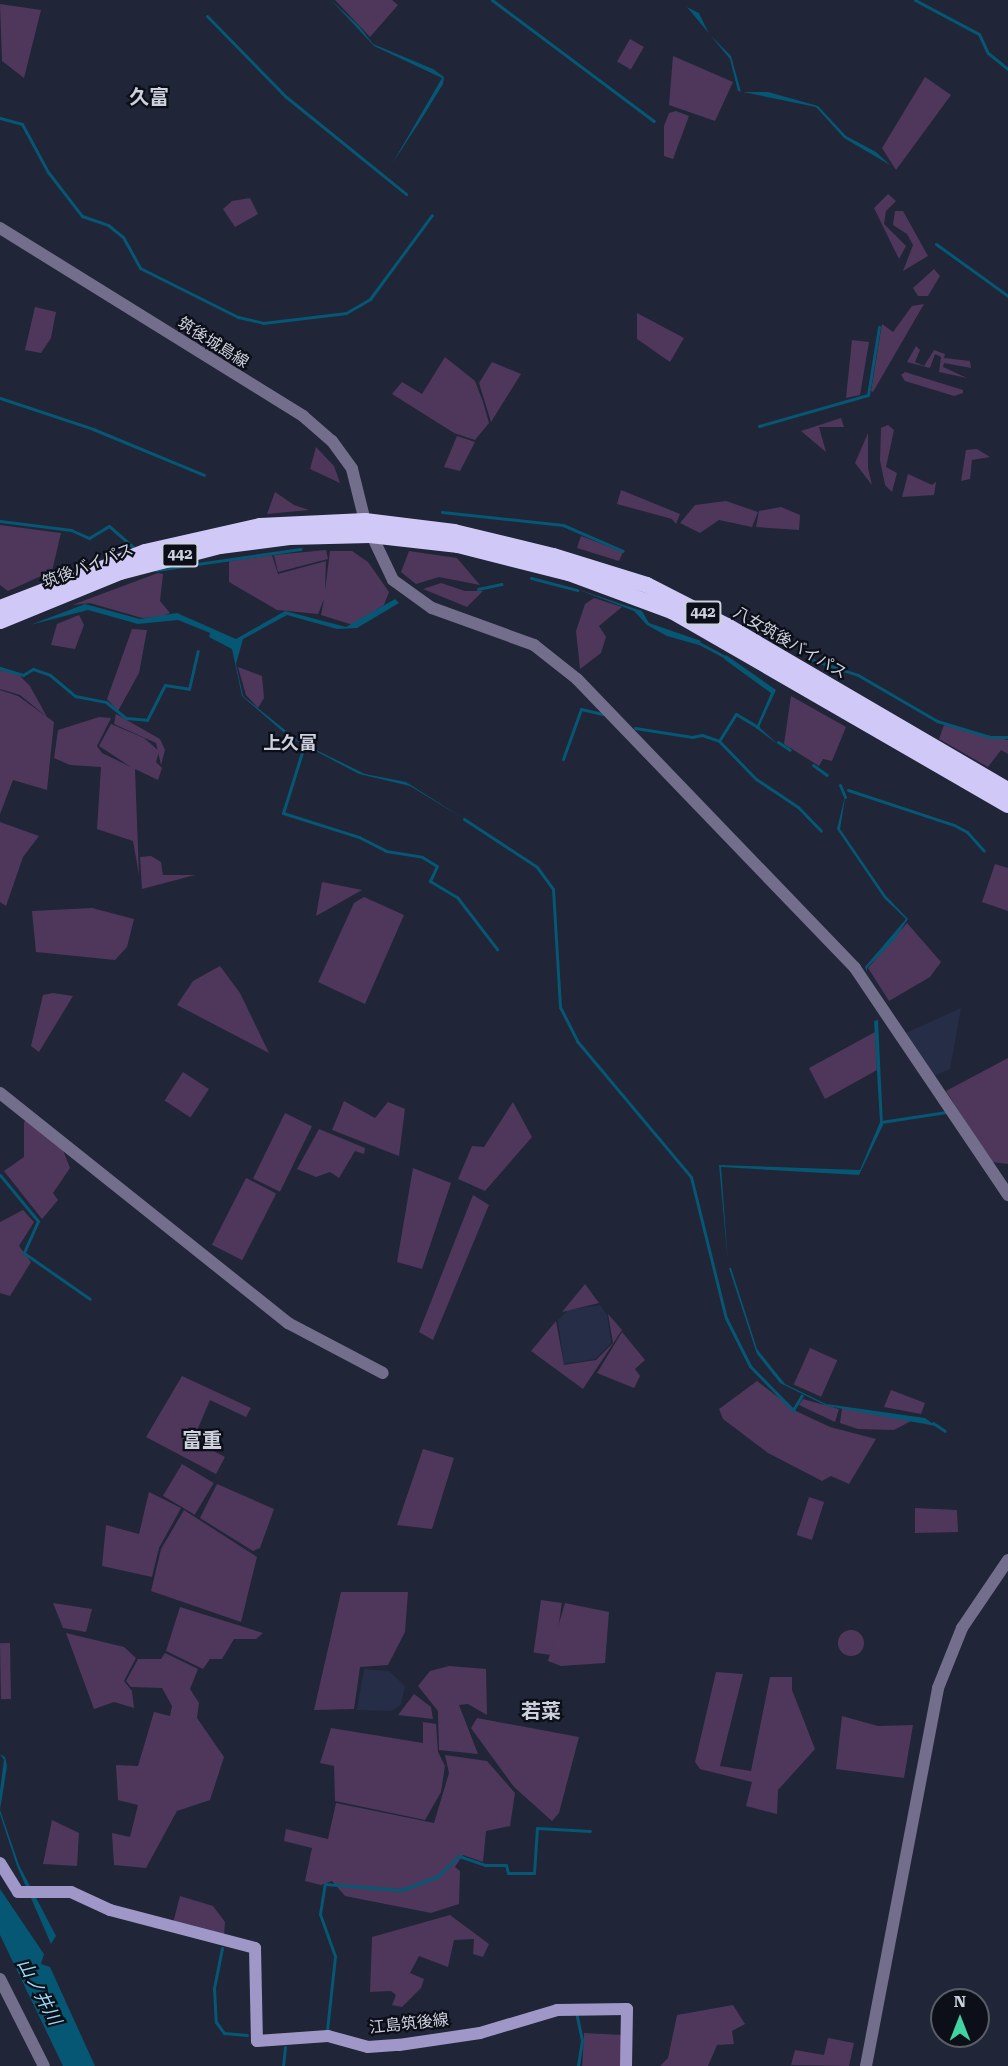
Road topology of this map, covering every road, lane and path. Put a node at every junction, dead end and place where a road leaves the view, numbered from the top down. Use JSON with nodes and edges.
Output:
{"nodes":[{"id":1,"x":0,"y":228,"type":"edge"},
{"id":2,"x":368,"y":528,"type":"junction"},
{"id":3,"x":70,"y":585,"type":"junction"},
{"id":4,"x":0,"y":608,"type":"edge"},
{"id":5,"x":0,"y":621,"type":"edge"},
{"id":6,"x":1008,"y":790,"type":"edge"},
{"id":7,"x":1008,"y":805,"type":"edge"},
{"id":8,"x":0,"y":1093,"type":"edge"},
{"id":9,"x":1008,"y":1196,"type":"edge"},
{"id":10,"x":383,"y":1373,"type":"dead end"},
{"id":11,"x":1008,"y":1560,"type":"edge"},
{"id":12,"x":0,"y":1863,"type":"edge"},
{"id":13,"x":0,"y":1979,"type":"edge"},
{"id":14,"x":44,"y":2066,"type":"edge"},
{"id":15,"x":626,"y":2066,"type":"edge"},
{"id":16,"x":866,"y":2066,"type":"edge"}],
"edges":[{"from":1,"to":2,"type":"street","name":"筑後城島線"},
{"from":2,"to":3,"type":"highway","name":"筑後バイパス","number":"442"},
{"from":2,"to":6,"type":"highway","name":"八女筑後バイパス","number":"442"},
{"from":2,"to":7,"type":"highway","name":"八女筑後バイパス","number":"442"},
{"from":2,"to":9,"type":"street","name":"筑後城島線"},
{"from":3,"to":4,"type":"highway","name":"筑後バイパス","number":"442"},
{"from":3,"to":5,"type":"highway","name":"筑後バイパス","number":"442"},
{"from":8,"to":10,"type":"street"},
{"from":11,"to":16,"type":"street"},
{"from":12,"to":15,"type":"main road","name":"江島筑後線"},
{"from":13,"to":14,"type":"street"}]}
